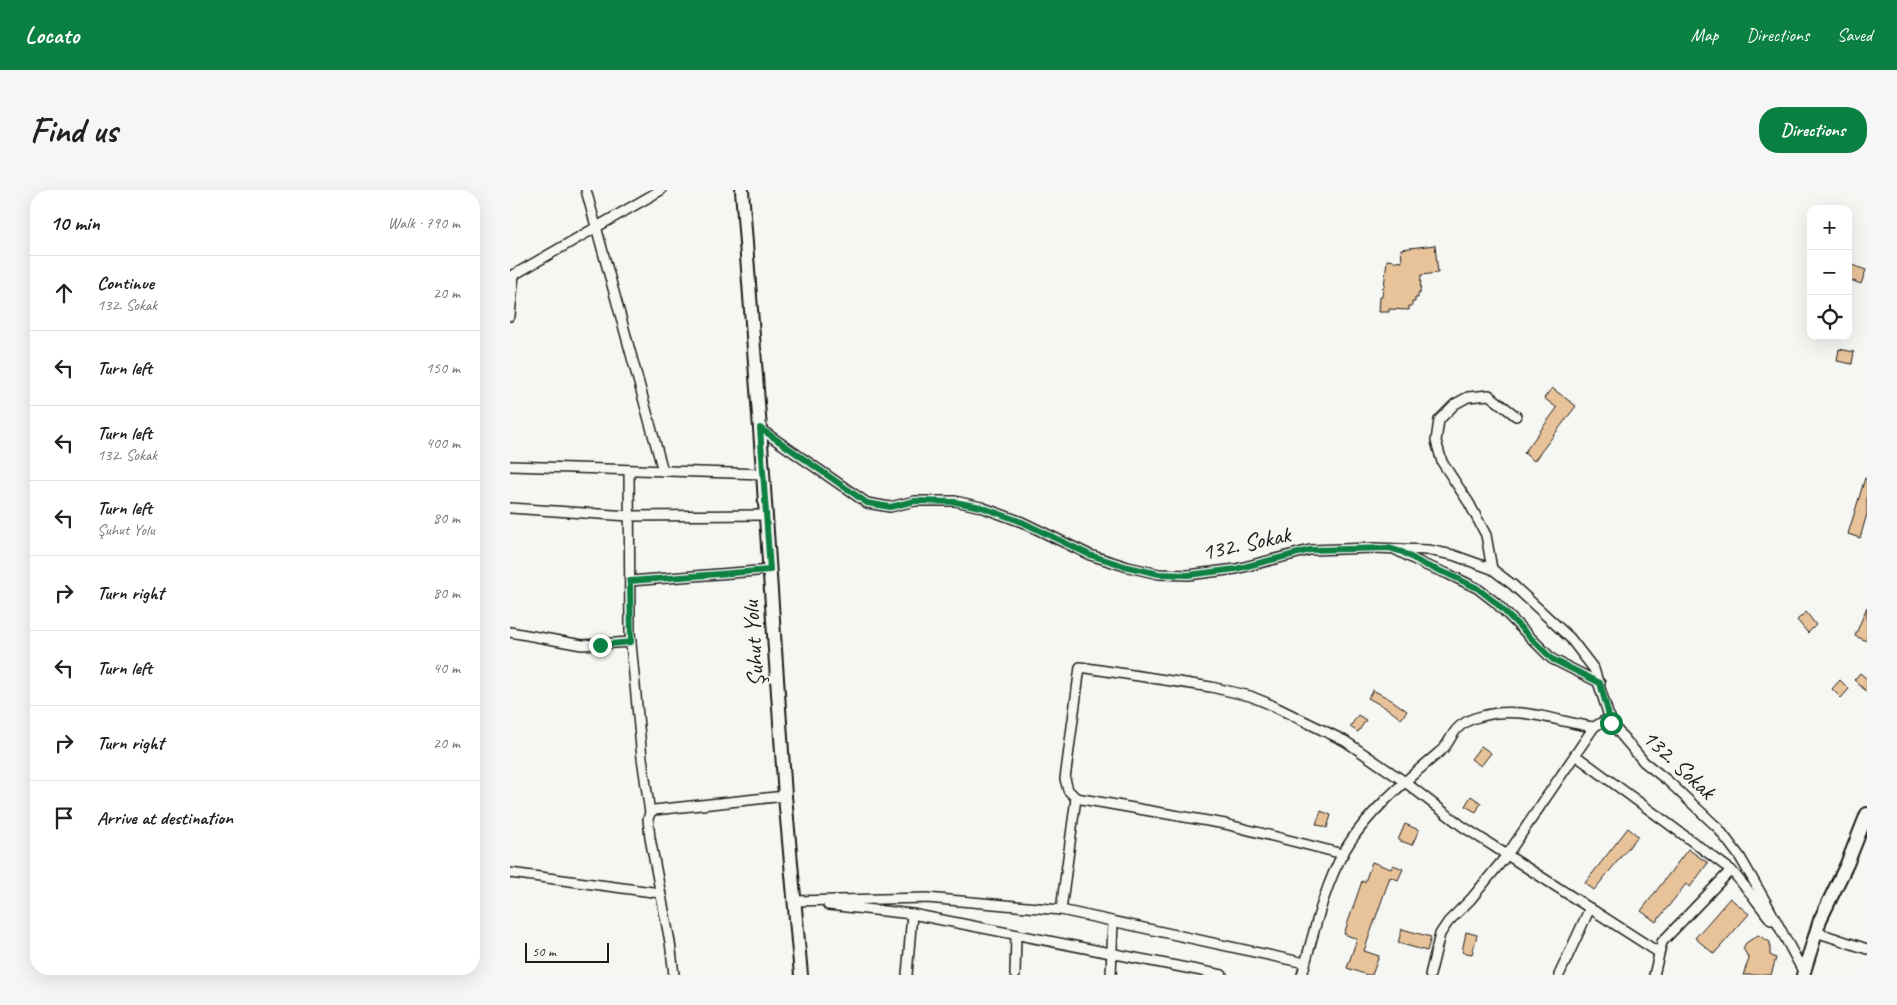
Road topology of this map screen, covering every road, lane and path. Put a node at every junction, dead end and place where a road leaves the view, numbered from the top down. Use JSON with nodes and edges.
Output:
{"nodes":[{"id":1,"x":586,"y":190,"type":"edge"},
{"id":2,"x":661,"y":190,"type":"edge"},
{"id":3,"x":742,"y":190,"type":"edge"},
{"id":4,"x":596,"y":228,"type":"junction"},
{"id":5,"x":512,"y":276,"type":"edge"},
{"id":6,"x":510,"y":316,"type":"edge"},
{"id":7,"x":1516,"y":416,"type":"dead end"},
{"id":8,"x":760,"y":428,"type":"junction"},
{"id":9,"x":510,"y":466,"type":"edge"},
{"id":10,"x":628,"y":470,"type":"junction"},
{"id":11,"x":663,"y":471,"type":"junction"},
{"id":12,"x":763,"y":474,"type":"junction"},
{"id":13,"x":510,"y":508,"type":"edge"},
{"id":14,"x":766,"y":515,"type":"junction"},
{"id":15,"x":629,"y":516,"type":"junction"},
{"id":16,"x":1389,"y":548,"type":"junction"},
{"id":17,"x":1492,"y":569,"type":"junction"},
{"id":18,"x":770,"y":570,"type":"junction"},
{"id":19,"x":630,"y":581,"type":"junction"},
{"id":20,"x":510,"y":632,"type":"edge"},
{"id":21,"x":631,"y":642,"type":"junction"},
{"id":22,"x":1600,"y":683,"type":"junction"},
{"id":23,"x":1610,"y":718,"type":"junction"},
{"id":24,"x":1594,"y":727,"type":"junction"},
{"id":25,"x":1575,"y":755,"type":"junction"},
{"id":26,"x":1405,"y":782,"type":"junction"},
{"id":27,"x":785,"y":796,"type":"junction"},
{"id":28,"x":1076,"y":798,"type":"junction"},
{"id":29,"x":650,"y":813,"type":"junction"},
{"id":30,"x":1867,"y":816,"type":"edge"},
{"id":31,"x":1344,"y":854,"type":"junction"},
{"id":32,"x":1507,"y":855,"type":"junction"},
{"id":33,"x":1731,"y":870,"type":"junction"},
{"id":34,"x":510,"y":873,"type":"edge"},
{"id":35,"x":660,"y":893,"type":"junction"},
{"id":36,"x":793,"y":901,"type":"junction"},
{"id":37,"x":1590,"y":908,"type":"junction"},
{"id":38,"x":1061,"y":910,"type":"junction"},
{"id":39,"x":912,"y":914,"type":"junction"},
{"id":40,"x":1113,"y":922,"type":"junction"},
{"id":41,"x":1816,"y":932,"type":"junction"},
{"id":42,"x":1016,"y":934,"type":"junction"},
{"id":43,"x":1789,"y":945,"type":"junction"},
{"id":44,"x":1867,"y":950,"type":"edge"},
{"id":45,"x":1658,"y":952,"type":"junction"},
{"id":46,"x":1112,"y":953,"type":"junction"},
{"id":47,"x":1306,"y":963,"type":"junction"},
{"id":48,"x":1804,"y":974,"type":"edge"},
{"id":49,"x":674,"y":975,"type":"edge"},
{"id":50,"x":801,"y":975,"type":"edge"},
{"id":51,"x":906,"y":975,"type":"edge"},
{"id":52,"x":1015,"y":975,"type":"edge"},
{"id":53,"x":1112,"y":975,"type":"edge"},
{"id":54,"x":1222,"y":975,"type":"edge"},
{"id":55,"x":1302,"y":975,"type":"edge"},
{"id":56,"x":1430,"y":975,"type":"edge"},
{"id":57,"x":1559,"y":975,"type":"edge"},
{"id":58,"x":1654,"y":975,"type":"edge"}],
"edges":[{"from":1,"to":4,"type":"street"},
{"from":2,"to":4,"type":"street"},
{"from":3,"to":8,"type":"main road","name":"Şuhut Yolu"},
{"from":4,"to":5,"type":"street"},
{"from":4,"to":11,"type":"street"},
{"from":5,"to":6,"type":"street"},
{"from":7,"to":17,"type":"street"},
{"from":8,"to":12,"type":"main road","name":"Şuhut Yolu"},
{"from":8,"to":16,"type":"street","name":"132. Sokak"},
{"from":9,"to":10,"type":"street"},
{"from":10,"to":11,"type":"street"},
{"from":10,"to":15,"type":"street"},
{"from":11,"to":12,"type":"street"},
{"from":12,"to":14,"type":"main road","name":"Şuhut Yolu"},
{"from":13,"to":15,"type":"street"},
{"from":14,"to":15,"type":"street"},
{"from":14,"to":18,"type":"main road","name":"Şuhut Yolu"},
{"from":15,"to":19,"type":"street"},
{"from":16,"to":17,"type":"street","name":"132. Sokak"},
{"from":16,"to":22,"type":"street"},
{"from":17,"to":22,"type":"street","name":"132. Sokak"},
{"from":18,"to":19,"type":"street"},
{"from":18,"to":27,"type":"main road","name":"Şuhut Yolu"},
{"from":19,"to":21,"type":"street"},
{"from":20,"to":21,"type":"street"},
{"from":21,"to":29,"type":"street"},
{"from":22,"to":23,"type":"street","name":"132. Sokak"},
{"from":23,"to":24,"type":"street"},
{"from":23,"to":43,"type":"street","name":"132. Sokak"},
{"from":24,"to":25,"type":"street"},
{"from":24,"to":26,"type":"street"},
{"from":25,"to":32,"type":"street"},
{"from":25,"to":33,"type":"street"},
{"from":26,"to":28,"type":"street"},
{"from":26,"to":31,"type":"street"},
{"from":26,"to":32,"type":"street"},
{"from":27,"to":29,"type":"street"},
{"from":27,"to":36,"type":"main road","name":"Şuhut Yolu"},
{"from":28,"to":31,"type":"street"},
{"from":28,"to":38,"type":"street"},
{"from":29,"to":35,"type":"street"},
{"from":30,"to":41,"type":"main road"},
{"from":31,"to":47,"type":"street"},
{"from":32,"to":37,"type":"street"},
{"from":32,"to":56,"type":"street"},
{"from":33,"to":43,"type":"street"},
{"from":33,"to":45,"type":"street"},
{"from":34,"to":35,"type":"street"},
{"from":35,"to":49,"type":"street"},
{"from":36,"to":38,"type":"street"},
{"from":36,"to":39,"type":"street"},
{"from":36,"to":50,"type":"main road","name":"Şuhut Yolu"},
{"from":37,"to":45,"type":"street"},
{"from":37,"to":57,"type":"street"},
{"from":38,"to":40,"type":"street"},
{"from":39,"to":42,"type":"street"},
{"from":39,"to":51,"type":"street"},
{"from":40,"to":46,"type":"street"},
{"from":40,"to":47,"type":"street"},
{"from":41,"to":44,"type":"street"},
{"from":41,"to":48,"type":"main road"},
{"from":42,"to":46,"type":"street"},
{"from":42,"to":52,"type":"street"},
{"from":43,"to":48,"type":"street","name":"132. Sokak"},
{"from":45,"to":58,"type":"street"},
{"from":46,"to":53,"type":"street"},
{"from":46,"to":54,"type":"street"},
{"from":47,"to":55,"type":"street"}]}
